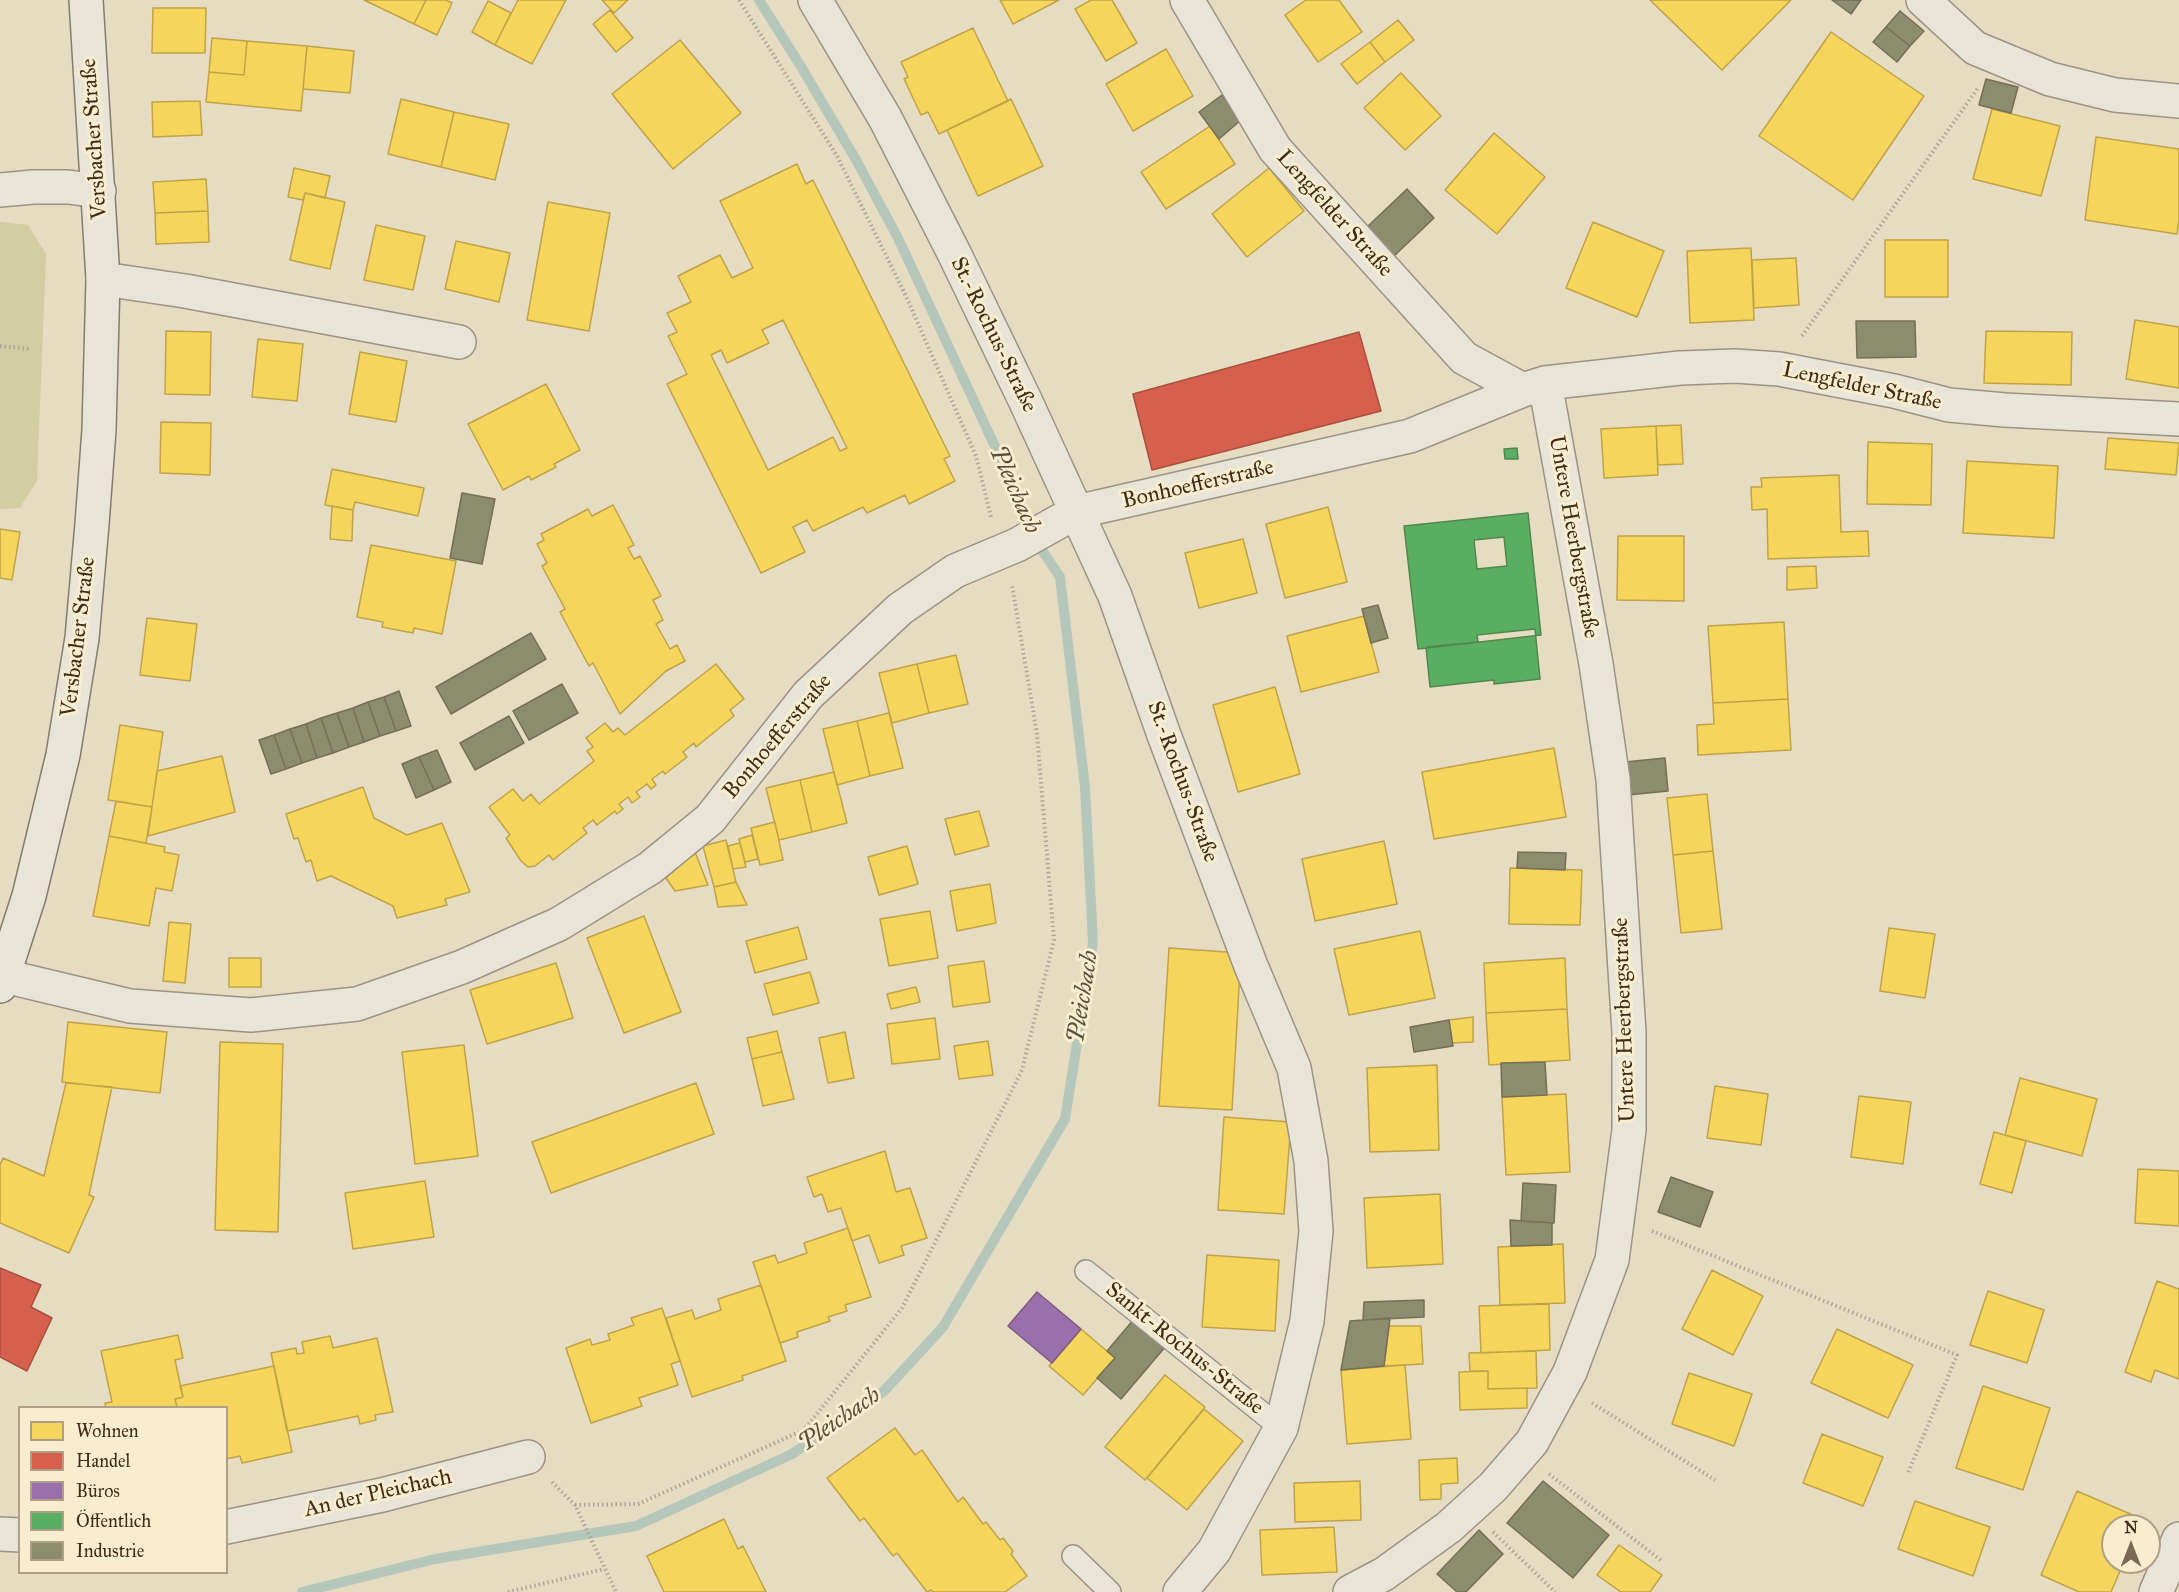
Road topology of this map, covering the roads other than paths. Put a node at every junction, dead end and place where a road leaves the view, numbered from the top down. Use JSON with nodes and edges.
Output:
{"nodes":[{"id":1,"x":86,"y":0,"type":"edge"},
{"id":2,"x":815,"y":0,"type":"edge"},
{"id":3,"x":1187,"y":0,"type":"edge"},
{"id":4,"x":1923,"y":0,"type":"edge"},
{"id":5,"x":2179,"y":101,"type":"edge"},
{"id":6,"x":0,"y":190,"type":"edge"},
{"id":7,"x":99,"y":191,"type":"junction"},
{"id":8,"x":103,"y":279,"type":"junction"},
{"id":9,"x":459,"y":342,"type":"dead end"},
{"id":10,"x":1534,"y":386,"type":"junction"},
{"id":11,"x":2179,"y":419,"type":"edge"},
{"id":12,"x":1076,"y":512,"type":"junction"},
{"id":13,"x":2,"y":981,"type":"edge"},
{"id":14,"x":1086,"y":1271,"type":"dead end"},
{"id":15,"x":1281,"y":1428,"type":"junction"},
{"id":16,"x":528,"y":1457,"type":"dead end"},
{"id":17,"x":228,"y":1527,"type":"edge"},
{"id":18,"x":0,"y":1534,"type":"edge"},
{"id":19,"x":18,"y":1535,"type":"edge"},
{"id":20,"x":2179,"y":1539,"type":"edge"},
{"id":21,"x":1073,"y":1556,"type":"dead end"},
{"id":22,"x":1110,"y":1592,"type":"edge"},
{"id":23,"x":1180,"y":1592,"type":"edge"},
{"id":24,"x":1350,"y":1592,"type":"edge"},
{"id":25,"x":2156,"y":1592,"type":"edge"}],
"edges":[{"from":1,"to":7,"type":"street","name":"Versbacher Straße"},
{"from":2,"to":12,"type":"street","name":"St.-Rochus-Straße"},
{"from":3,"to":10,"type":"street","name":"Lengfelder Straße"},
{"from":4,"to":5,"type":"street"},
{"from":6,"to":7,"type":"street"},
{"from":7,"to":8,"type":"street","name":"Versbacher Straße"},
{"from":8,"to":9,"type":"street"},
{"from":8,"to":13,"type":"street","name":"Versbacher Straße"},
{"from":10,"to":11,"type":"street","name":"Lengfelder Straße"},
{"from":10,"to":12,"type":"street","name":"Bonhoefferstraße"},
{"from":10,"to":24,"type":"street","name":"Untere Heerbergstraße"},
{"from":12,"to":13,"type":"street","name":"Bonhoefferstraße"},
{"from":12,"to":15,"type":"street","name":"St.-Rochus-Straße"},
{"from":14,"to":15,"type":"lane","name":"Sankt-Rochus-Straße"},
{"from":15,"to":23,"type":"street","name":"St.-Rochus-Straße"},
{"from":16,"to":17,"type":"street","name":"An der Pleichach"},
{"from":18,"to":19,"type":"street"},
{"from":20,"to":25,"type":"street"},
{"from":21,"to":22,"type":"lane"}]}
